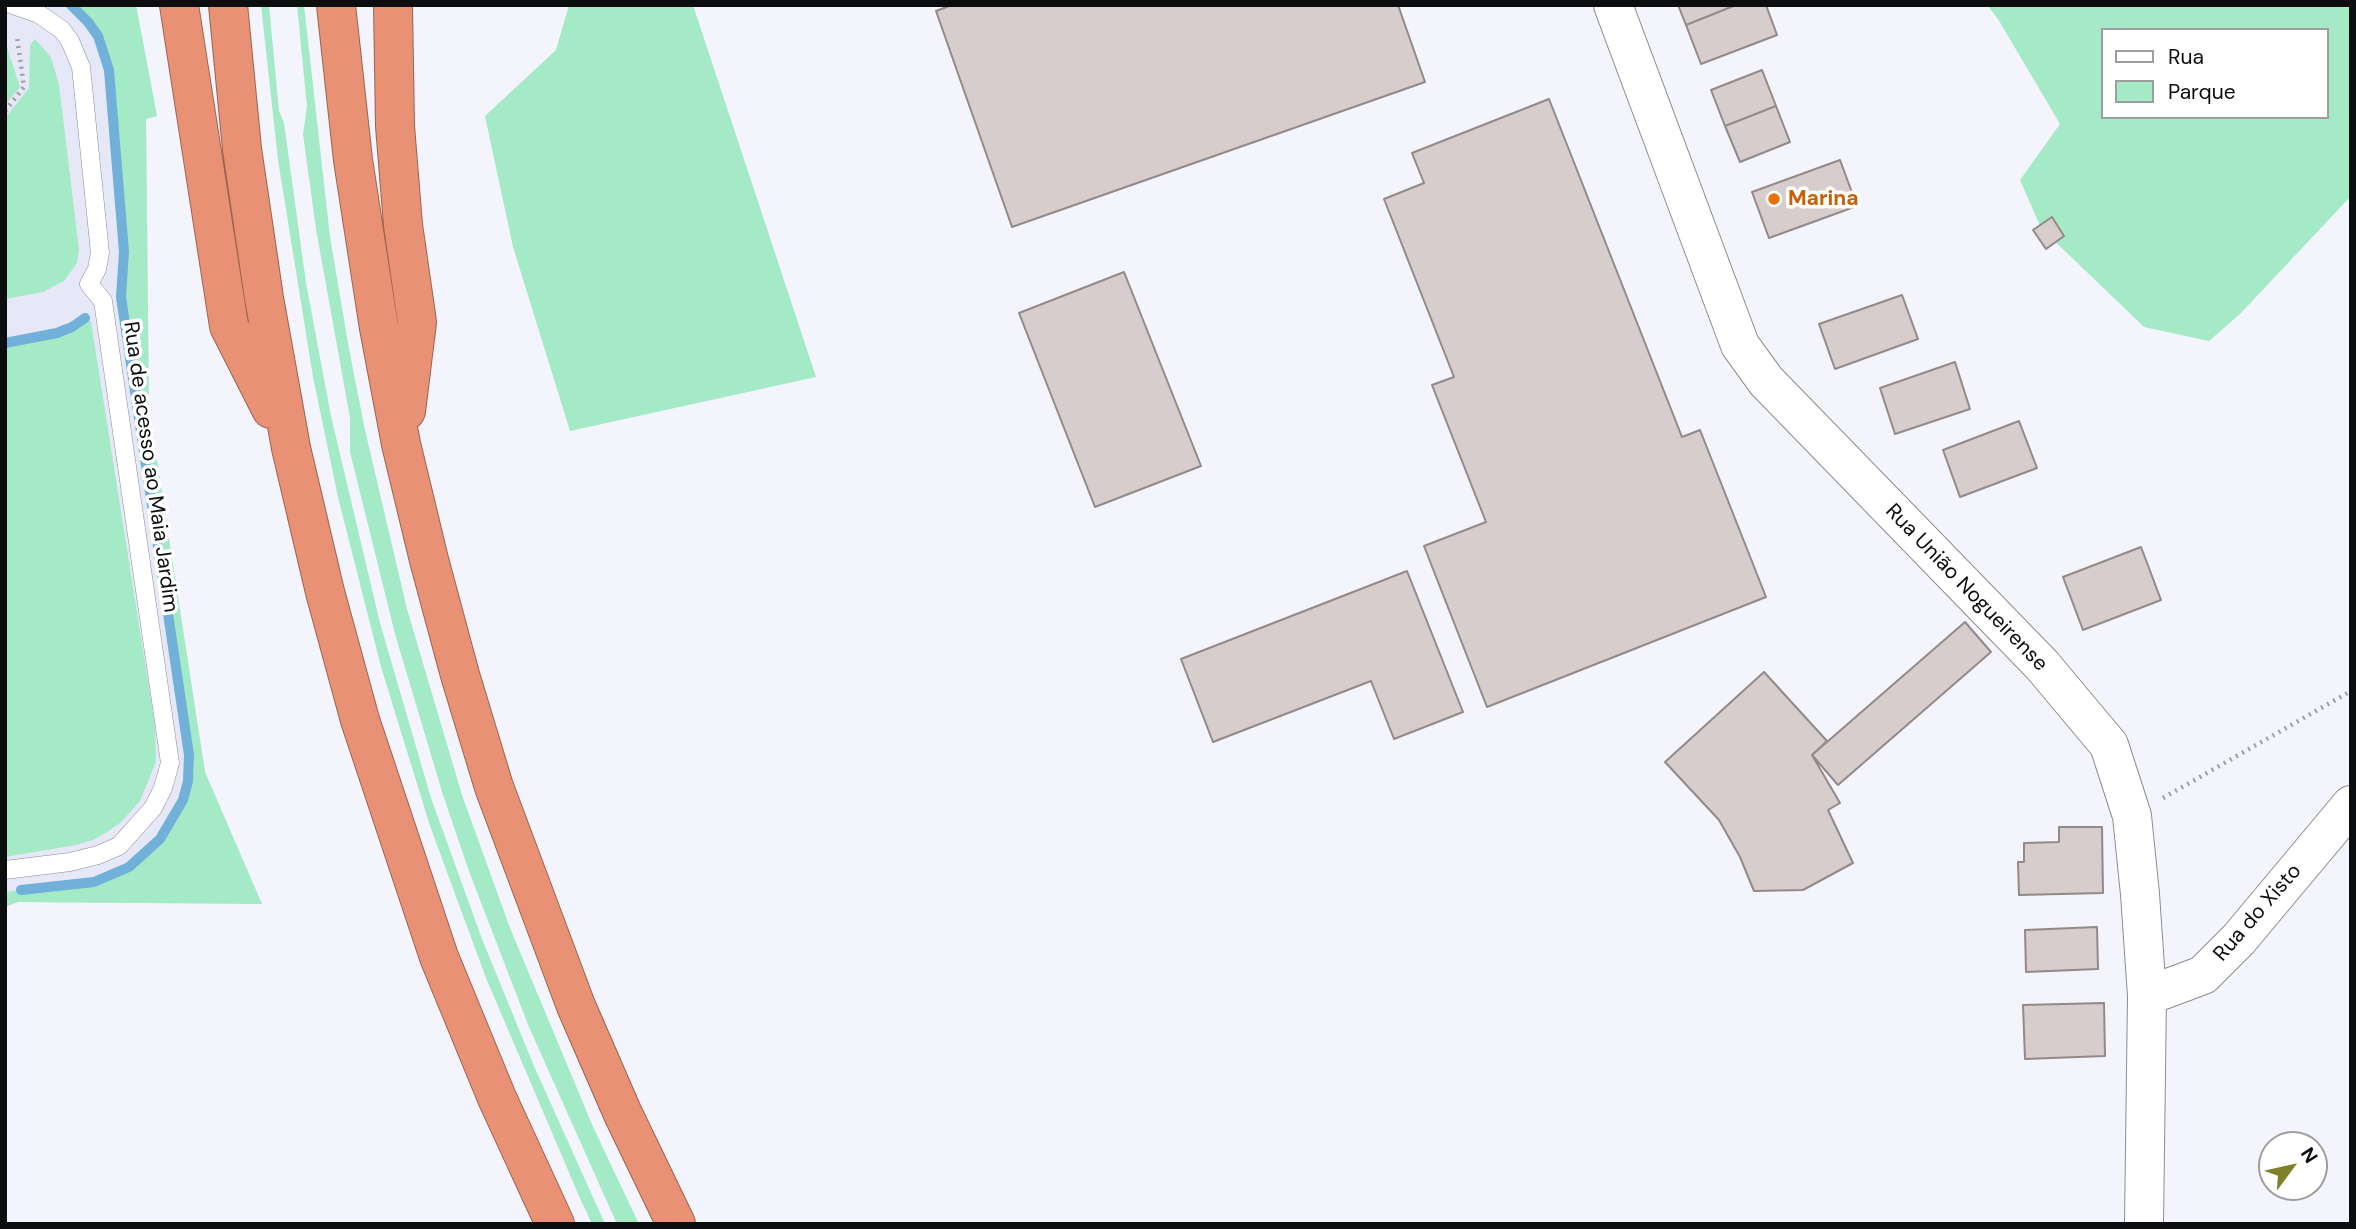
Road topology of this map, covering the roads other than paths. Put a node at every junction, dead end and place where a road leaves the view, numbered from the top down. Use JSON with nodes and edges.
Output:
{"nodes":[{"id":1,"x":13,"y":5,"type":"edge"},
{"id":2,"x":179,"y":5,"type":"edge"},
{"id":3,"x":228,"y":5,"type":"edge"},
{"id":4,"x":336,"y":5,"type":"edge"},
{"id":5,"x":393,"y":5,"type":"edge"},
{"id":6,"x":1613,"y":5,"type":"edge"},
{"id":7,"x":401,"y":444,"type":"junction"},
{"id":8,"x":291,"y":448,"type":"junction"},
{"id":9,"x":2351,"y":805,"type":"edge"},
{"id":10,"x":5,"y":870,"type":"edge"},
{"id":11,"x":2147,"y":996,"type":"junction"},
{"id":12,"x":555,"y":1224,"type":"edge"},
{"id":13,"x":676,"y":1224,"type":"edge"},
{"id":14,"x":2144,"y":1224,"type":"edge"}],
"edges":[{"from":1,"to":10,"type":"lane","name":"Rua de acesso ao Maia Jardim"},
{"from":2,"to":8,"type":"highway"},
{"from":3,"to":8,"type":"highway"},
{"from":4,"to":7,"type":"highway"},
{"from":5,"to":7,"type":"highway"},
{"from":6,"to":11,"type":"street","name":"Rua União Nogueirense"},
{"from":7,"to":13,"type":"highway"},
{"from":8,"to":12,"type":"highway"},
{"from":9,"to":11,"type":"street","name":"Rua do Xisto"},
{"from":11,"to":14,"type":"street","name":"Rua União Nogueirense"}]}
